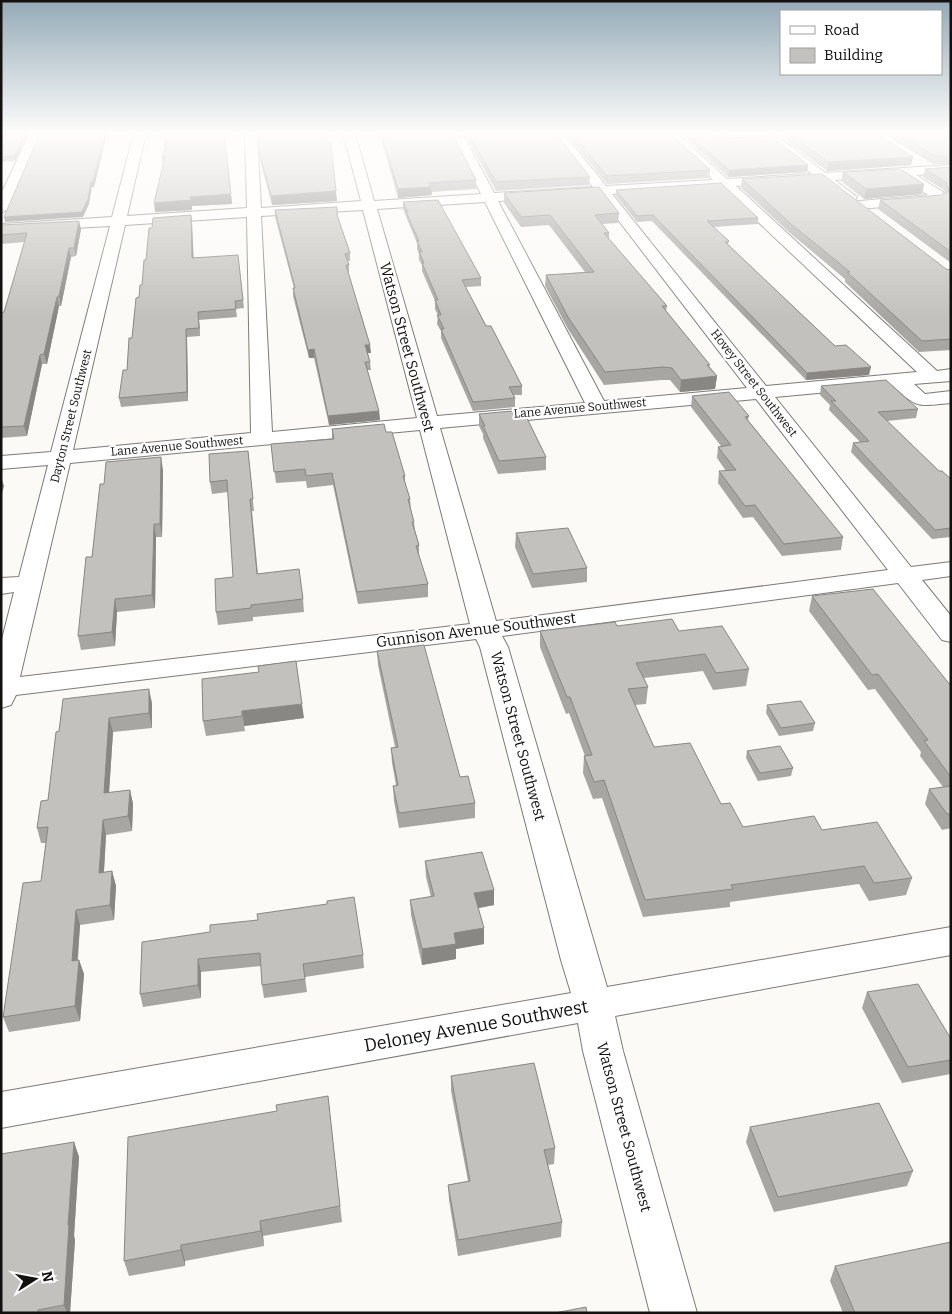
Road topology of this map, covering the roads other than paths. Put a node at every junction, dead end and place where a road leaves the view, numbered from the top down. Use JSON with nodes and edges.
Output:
{"nodes":[{"id":1,"x":8,"y":194,"type":"edge"},
{"id":2,"x":125,"y":194,"type":"edge"},
{"id":3,"x":253,"y":194,"type":"edge"},
{"id":4,"x":365,"y":194,"type":"edge"},
{"id":5,"x":532,"y":194,"type":"edge"},
{"id":6,"x":605,"y":194,"type":"edge"},
{"id":7,"x":737,"y":194,"type":"edge"},
{"id":8,"x":846,"y":194,"type":"edge"},
{"id":9,"x":937,"y":194,"type":"edge"},
{"id":10,"x":488,"y":197,"type":"junction"},
{"id":11,"x":368,"y":205,"type":"junction"},
{"id":12,"x":860,"y":205,"type":"junction"},
{"id":13,"x":1,"y":209,"type":"edge"},
{"id":14,"x":254,"y":212,"type":"junction"},
{"id":15,"x":876,"y":216,"type":"edge"},
{"id":16,"x":118,"y":221,"type":"junction"},
{"id":17,"x":1,"y":228,"type":"edge"},
{"id":18,"x":942,"y":376,"type":"edge"},
{"id":19,"x":896,"y":380,"type":"junction"},
{"id":20,"x":760,"y":391,"type":"junction"},
{"id":21,"x":951,"y":397,"type":"edge"},
{"id":22,"x":597,"y":407,"type":"junction"},
{"id":23,"x":427,"y":423,"type":"junction"},
{"id":24,"x":262,"y":438,"type":"junction"},
{"id":25,"x":61,"y":457,"type":"junction"},
{"id":26,"x":1,"y":463,"type":"edge"},
{"id":27,"x":951,"y":570,"type":"edge"},
{"id":28,"x":905,"y":575,"type":"junction"},
{"id":29,"x":30,"y":583,"type":"junction"},
{"id":30,"x":1,"y":586,"type":"edge"},
{"id":31,"x":485,"y":630,"type":"junction"},
{"id":32,"x":951,"y":634,"type":"edge"},
{"id":33,"x":2,"y":692,"type":"edge"},
{"id":34,"x":951,"y":941,"type":"edge"},
{"id":35,"x":594,"y":1005,"type":"junction"},
{"id":36,"x":1,"y":1110,"type":"edge"},
{"id":37,"x":674,"y":1313,"type":"edge"}],
"edges":[{"from":1,"to":13,"type":"street"},
{"from":2,"to":16,"type":"street","name":"Dayton Street Southwest"},
{"from":3,"to":14,"type":"street"},
{"from":4,"to":11,"type":"street","name":"Watson Street Southwest"},
{"from":5,"to":10,"type":"street"},
{"from":6,"to":20,"type":"street","name":"Hovey Street Southwest"},
{"from":7,"to":18,"type":"street"},
{"from":8,"to":12,"type":"street"},
{"from":9,"to":12,"type":"street"},
{"from":10,"to":11,"type":"street"},
{"from":10,"to":22,"type":"street"},
{"from":11,"to":14,"type":"street"},
{"from":11,"to":23,"type":"street","name":"Watson Street Southwest"},
{"from":12,"to":15,"type":"street"},
{"from":14,"to":16,"type":"street"},
{"from":14,"to":24,"type":"street"},
{"from":16,"to":17,"type":"street"},
{"from":16,"to":25,"type":"street","name":"Dayton Street Southwest"},
{"from":18,"to":19,"type":"street","name":"Lane Avenue Southwest"},
{"from":19,"to":20,"type":"street","name":"Lane Avenue Southwest"},
{"from":19,"to":21,"type":"street"},
{"from":20,"to":22,"type":"street","name":"Lane Avenue Southwest"},
{"from":20,"to":28,"type":"street","name":"Hovey Street Southwest"},
{"from":22,"to":23,"type":"street","name":"Lane Avenue Southwest"},
{"from":23,"to":24,"type":"street","name":"Lane Avenue Southwest"},
{"from":23,"to":31,"type":"street","name":"Watson Street Southwest"},
{"from":24,"to":25,"type":"street","name":"Lane Avenue Southwest"},
{"from":25,"to":26,"type":"street","name":"Lane Avenue Southwest"},
{"from":25,"to":29,"type":"street","name":"Dayton Street Southwest"},
{"from":27,"to":28,"type":"street","name":"Gunnison Avenue Southwest"},
{"from":28,"to":31,"type":"street","name":"Gunnison Avenue Southwest"},
{"from":28,"to":32,"type":"street","name":"Hovey Street Southwest"},
{"from":29,"to":30,"type":"street"},
{"from":29,"to":33,"type":"street","name":"Dayton Street Southwest"},
{"from":31,"to":33,"type":"street","name":"Gunnison Avenue Southwest"},
{"from":31,"to":35,"type":"street","name":"Watson Street Southwest"},
{"from":34,"to":35,"type":"street","name":"Deloney Avenue Southwest"},
{"from":35,"to":36,"type":"street","name":"Deloney Avenue Southwest"},
{"from":35,"to":37,"type":"street","name":"Watson Street Southwest"}]}
